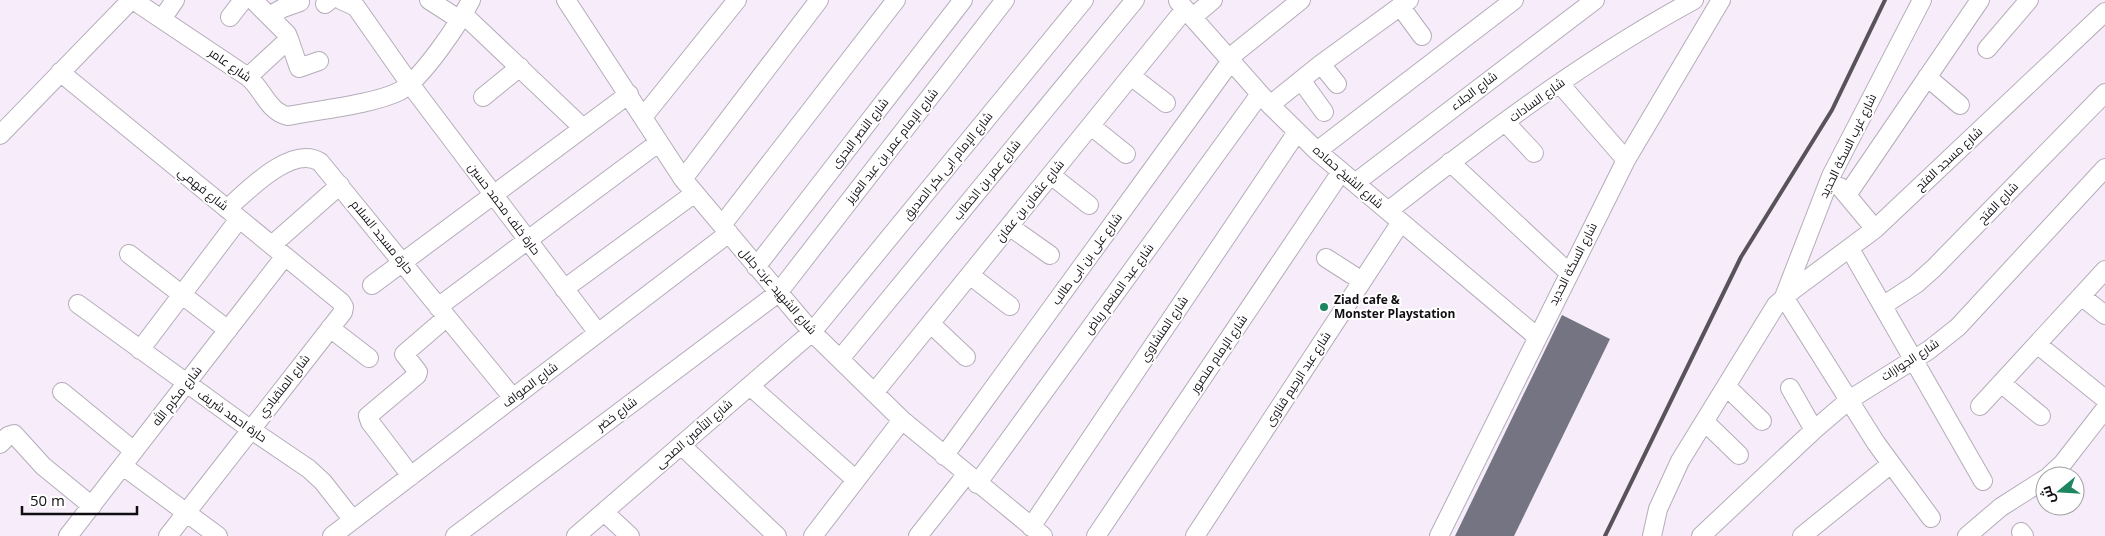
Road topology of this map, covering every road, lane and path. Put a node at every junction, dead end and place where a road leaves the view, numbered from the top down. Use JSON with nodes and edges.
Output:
{"nodes":[{"id":1,"x":132,"y":0,"type":"edge"},
{"id":2,"x":175,"y":0,"type":"edge"},
{"id":3,"x":244,"y":0,"type":"edge"},
{"id":4,"x":253,"y":0,"type":"edge"},
{"id":5,"x":429,"y":0,"type":"edge"},
{"id":6,"x":566,"y":0,"type":"edge"},
{"id":7,"x":737,"y":0,"type":"edge"},
{"id":8,"x":819,"y":0,"type":"edge"},
{"id":9,"x":896,"y":0,"type":"edge"},
{"id":10,"x":963,"y":0,"type":"edge"},
{"id":11,"x":1005,"y":0,"type":"edge"},
{"id":12,"x":1084,"y":0,"type":"edge"},
{"id":13,"x":1135,"y":0,"type":"edge"},
{"id":14,"x":1213,"y":0,"type":"edge"},
{"id":15,"x":1514,"y":0,"type":"edge"},
{"id":16,"x":1595,"y":0,"type":"edge"},
{"id":17,"x":1694,"y":0,"type":"edge"},
{"id":18,"x":1721,"y":0,"type":"edge"},
{"id":19,"x":1922,"y":0,"type":"edge"},
{"id":20,"x":1980,"y":0,"type":"edge"},
{"id":21,"x":2028,"y":0,"type":"edge"},
{"id":22,"x":300,"y":2,"type":"dead end"},
{"id":23,"x":342,"y":2,"type":"edge"},
{"id":24,"x":1293,"y":2,"type":"edge"},
{"id":25,"x":1404,"y":3,"type":"edge"},
{"id":26,"x":1185,"y":9,"type":"edge"},
{"id":27,"x":465,"y":11,"type":"edge"},
{"id":28,"x":2105,"y":12,"type":"edge"},
{"id":29,"x":269,"y":16,"type":"junction"},
{"id":30,"x":230,"y":17,"type":"dead end"},
{"id":31,"x":162,"y":19,"type":"junction"},
{"id":32,"x":1422,"y":36,"type":"dead end"},
{"id":33,"x":289,"y":39,"type":"junction"},
{"id":34,"x":1987,"y":49,"type":"dead end"},
{"id":35,"x":1230,"y":59,"type":"junction"},
{"id":36,"x":319,"y":62,"type":"dead end"},
{"id":37,"x":1321,"y":64,"type":"junction"},
{"id":38,"x":520,"y":67,"type":"junction"},
{"id":39,"x":60,"y":72,"type":"junction"},
{"id":40,"x":1131,"y":76,"type":"junction"},
{"id":41,"x":248,"y":77,"type":"junction"},
{"id":42,"x":1927,"y":77,"type":"junction"},
{"id":43,"x":1301,"y":80,"type":"junction"},
{"id":44,"x":410,"y":84,"type":"junction"},
{"id":45,"x":1337,"y":84,"type":"dead end"},
{"id":46,"x":1560,"y":84,"type":"junction"},
{"id":47,"x":2105,"y":93,"type":"edge"},
{"id":48,"x":628,"y":94,"type":"junction"},
{"id":49,"x":483,"y":97,"type":"dead end"},
{"id":50,"x":1265,"y":99,"type":"junction"},
{"id":51,"x":1166,"y":102,"type":"dead end"},
{"id":52,"x":1960,"y":105,"type":"dead end"},
{"id":53,"x":1324,"y":112,"type":"dead end"},
{"id":54,"x":643,"y":117,"type":"junction"},
{"id":55,"x":1506,"y":123,"type":"junction"},
{"id":56,"x":1091,"y":126,"type":"junction"},
{"id":57,"x":582,"y":128,"type":"junction"},
{"id":58,"x":1297,"y":132,"type":"junction"},
{"id":59,"x":0,"y":134,"type":"edge"},
{"id":60,"x":658,"y":143,"type":"junction"},
{"id":61,"x":1317,"y":151,"type":"junction"},
{"id":62,"x":1534,"y":153,"type":"dead end"},
{"id":63,"x":1126,"y":154,"type":"dead end"},
{"id":64,"x":1626,"y":160,"type":"junction"},
{"id":65,"x":1450,"y":162,"type":"junction"},
{"id":66,"x":2105,"y":168,"type":"edge"},
{"id":67,"x":1052,"y":176,"type":"junction"},
{"id":68,"x":1831,"y":176,"type":"junction"},
{"id":69,"x":1348,"y":177,"type":"junction"},
{"id":70,"x":684,"y":179,"type":"junction"},
{"id":71,"x":340,"y":185,"type":"junction"},
{"id":72,"x":694,"y":193,"type":"junction"},
{"id":73,"x":494,"y":195,"type":"junction"},
{"id":74,"x":1847,"y":195,"type":"junction"},
{"id":75,"x":1089,"y":205,"type":"dead end"},
{"id":76,"x":233,"y":214,"type":"junction"},
{"id":77,"x":1394,"y":217,"type":"junction"},
{"id":78,"x":1009,"y":226,"type":"junction"},
{"id":79,"x":725,"y":229,"type":"junction"},
{"id":80,"x":1874,"y":229,"type":"junction"},
{"id":81,"x":528,"y":241,"type":"junction"},
{"id":82,"x":1850,"y":249,"type":"junction"},
{"id":83,"x":278,"y":250,"type":"junction"},
{"id":84,"x":129,"y":254,"type":"dead end"},
{"id":85,"x":1050,"y":255,"type":"dead end"},
{"id":86,"x":1326,"y":258,"type":"dead end"},
{"id":87,"x":403,"y":263,"type":"junction"},
{"id":88,"x":756,"y":266,"type":"junction"},
{"id":89,"x":2105,"y":270,"type":"edge"},
{"id":90,"x":1568,"y":272,"type":"junction"},
{"id":91,"x":971,"y":276,"type":"junction"},
{"id":92,"x":1362,"y":281,"type":"junction"},
{"id":93,"x":372,"y":286,"type":"dead end"},
{"id":94,"x":564,"y":289,"type":"junction"},
{"id":95,"x":778,"y":293,"type":"junction"},
{"id":96,"x":182,"y":294,"type":"junction"},
{"id":97,"x":2081,"y":296,"type":"junction"},
{"id":98,"x":1784,"y":297,"type":"junction"},
{"id":99,"x":78,"y":304,"type":"dead end"},
{"id":100,"x":1884,"y":305,"type":"junction"},
{"id":101,"x":344,"y":306,"type":"joint"},
{"id":102,"x":1010,"y":306,"type":"dead end"},
{"id":103,"x":443,"y":312,"type":"junction"},
{"id":104,"x":2105,"y":315,"type":"edge"},
{"id":105,"x":931,"y":324,"type":"junction"},
{"id":106,"x":330,"y":328,"type":"junction"},
{"id":107,"x":228,"y":330,"type":"junction"},
{"id":108,"x":812,"y":332,"type":"junction"},
{"id":109,"x":598,"y":333,"type":"junction"},
{"id":110,"x":1536,"y":336,"type":"junction"},
{"id":111,"x":2037,"y":344,"type":"junction"},
{"id":112,"x":140,"y":350,"type":"junction"},
{"id":113,"x":966,"y":357,"type":"dead end"},
{"id":114,"x":369,"y":358,"type":"dead end"},
{"id":115,"x":1915,"y":359,"type":"junction"},
{"id":116,"x":840,"y":360,"type":"junction"},
{"id":117,"x":2001,"y":383,"type":"junction"},
{"id":118,"x":186,"y":384,"type":"junction"},
{"id":119,"x":750,"y":386,"type":"junction"},
{"id":120,"x":1726,"y":386,"type":"junction"},
{"id":121,"x":1790,"y":388,"type":"dead end"},
{"id":122,"x":62,"y":392,"type":"dead end"},
{"id":123,"x":874,"y":393,"type":"junction"},
{"id":124,"x":513,"y":398,"type":"junction"},
{"id":125,"x":2105,"y":399,"type":"edge"},
{"id":126,"x":1849,"y":400,"type":"junction"},
{"id":127,"x":1980,"y":406,"type":"dead end"},
{"id":128,"x":2105,"y":409,"type":"edge"},
{"id":129,"x":2041,"y":416,"type":"dead end"},
{"id":130,"x":902,"y":420,"type":"junction"},
{"id":131,"x":1762,"y":421,"type":"dead end"},
{"id":132,"x":1705,"y":422,"type":"junction"},
{"id":133,"x":250,"y":430,"type":"junction"},
{"id":134,"x":1814,"y":430,"type":"junction"},
{"id":135,"x":0,"y":444,"type":"edge"},
{"id":136,"x":681,"y":445,"type":"junction"},
{"id":137,"x":134,"y":451,"type":"junction"},
{"id":138,"x":1739,"y":455,"type":"dead end"},
{"id":139,"x":944,"y":456,"type":"junction"},
{"id":140,"x":1891,"y":464,"type":"junction"},
{"id":141,"x":123,"y":466,"type":"junction"},
{"id":142,"x":2060,"y":466,"type":"edge"},
{"id":143,"x":411,"y":476,"type":"junction"},
{"id":144,"x":856,"y":480,"type":"junction"},
{"id":145,"x":972,"y":480,"type":"junction"},
{"id":146,"x":1984,"y":481,"type":"dead end"},
{"id":147,"x":2035,"y":485,"type":"edge"},
{"id":148,"x":92,"y":506,"type":"junction"},
{"id":149,"x":186,"y":512,"type":"junction"},
{"id":150,"x":604,"y":512,"type":"junction"},
{"id":151,"x":1931,"y":518,"type":"dead end"},
{"id":152,"x":352,"y":520,"type":"junction"},
{"id":153,"x":1030,"y":531,"type":"edge"},
{"id":154,"x":1655,"y":534,"type":"edge"},
{"id":155,"x":68,"y":536,"type":"edge"},
{"id":156,"x":168,"y":536,"type":"edge"},
{"id":157,"x":218,"y":536,"type":"edge"},
{"id":158,"x":332,"y":536,"type":"edge"},
{"id":159,"x":455,"y":536,"type":"edge"},
{"id":160,"x":576,"y":536,"type":"edge"},
{"id":161,"x":630,"y":536,"type":"edge"},
{"id":162,"x":777,"y":536,"type":"edge"},
{"id":163,"x":813,"y":536,"type":"edge"},
{"id":164,"x":918,"y":536,"type":"edge"},
{"id":165,"x":1096,"y":536,"type":"edge"},
{"id":166,"x":1195,"y":536,"type":"edge"},
{"id":167,"x":1439,"y":536,"type":"edge"},
{"id":168,"x":1701,"y":536,"type":"edge"},
{"id":169,"x":1802,"y":536,"type":"edge"},
{"id":170,"x":1967,"y":536,"type":"edge"}],
"edges":[{"from":1,"to":31,"type":"street","name":"شارع عامر"},
{"from":1,"to":39,"type":"street"},
{"from":2,"to":31,"type":"street"},
{"from":3,"to":30,"type":"street"},
{"from":4,"to":29,"type":"street"},
{"from":5,"to":27,"type":"street"},
{"from":6,"to":48,"type":"street","name":"شارع الشهيد عزت جلال"},
{"from":7,"to":54,"type":"street"},
{"from":8,"to":70,"type":"street"},
{"from":9,"to":79,"type":"street","name":"شارع الصواف"},
{"from":10,"to":88,"type":"street","name":"شارع النصر البحرى"},
{"from":11,"to":95,"type":"street","name":"شارع الإمام عمر بن عبد العزيز"},
{"from":12,"to":108,"type":"street","name":"شارع الإمام ابى بكر الصديق"},
{"from":13,"to":116,"type":"street","name":"شارع عمر بن الخطاب"},
{"from":14,"to":26,"type":"street","name":"شارع عثمان بن عفان"},
{"from":15,"to":61,"type":"street"},
{"from":16,"to":69,"type":"street","name":"شارع الجلاء"},
{"from":17,"to":46,"type":"street","name":"شارع السادات"},
{"from":18,"to":64,"type":"street","name":"شارع السكة الحديد"},
{"from":19,"to":68,"type":"street","name":"شارع غرب السكة الحديد"},
{"from":20,"to":42,"type":"street"},
{"from":21,"to":34,"type":"street"},
{"from":22,"to":29,"type":"street"},
{"from":23,"to":44,"type":"street","name":"حارة خلف محمد حسين"},
{"from":24,"to":35,"type":"street","name":"شارع على بن ابى طالب"},
{"from":25,"to":32,"type":"street"},
{"from":25,"to":37,"type":"street","name":"شارع عبد المنعم رياض"},
{"from":26,"to":35,"type":"street","name":"شارع الشيخ حماده"},
{"from":26,"to":40,"type":"street","name":"شارع عثمان بن عفان"},
{"from":27,"to":38,"type":"street"},
{"from":27,"to":44,"type":"street"},
{"from":28,"to":80,"type":"street","name":"شارع مسجد الفتح"},
{"from":29,"to":33,"type":"street"},
{"from":31,"to":41,"type":"street","name":"شارع عامر"},
{"from":33,"to":36,"type":"street"},
{"from":33,"to":41,"type":"street"},
{"from":35,"to":50,"type":"street","name":"شارع الشيخ حماده"},
{"from":35,"to":139,"type":"street","name":"شارع على بن ابى طالب"},
{"from":37,"to":43,"type":"street","name":"شارع عبد المنعم رياض"},
{"from":37,"to":45,"type":"street"},
{"from":38,"to":49,"type":"street"},
{"from":38,"to":57,"type":"street"},
{"from":39,"to":59,"type":"street"},
{"from":39,"to":76,"type":"street","name":"شارع فهمي"},
{"from":40,"to":51,"type":"street"},
{"from":40,"to":56,"type":"street","name":"شارع عثمان بن عفان"},
{"from":41,"to":44,"type":"street","name":"شارع عامر"},
{"from":42,"to":52,"type":"street"},
{"from":42,"to":74,"type":"street"},
{"from":43,"to":50,"type":"street","name":"شارع عبد المنعم رياض"},
{"from":43,"to":53,"type":"street"},
{"from":44,"to":73,"type":"street","name":"حارة خلف محمد حسين"},
{"from":46,"to":55,"type":"street","name":"شارع السادات"},
{"from":46,"to":64,"type":"street"},
{"from":47,"to":100,"type":"street","name":"شارع الفتح"},
{"from":48,"to":54,"type":"street","name":"شارع الشهيد عزت جلال"},
{"from":48,"to":57,"type":"street"},
{"from":50,"to":58,"type":"street","name":"شارع الشيخ حماده"},
{"from":50,"to":145,"type":"street","name":"شارع عبد المنعم رياض"},
{"from":54,"to":60,"type":"street","name":"شارع الشهيد عزت جلال"},
{"from":55,"to":62,"type":"street"},
{"from":55,"to":65,"type":"street","name":"شارع السادات"},
{"from":56,"to":63,"type":"street"},
{"from":56,"to":67,"type":"street","name":"شارع عثمان بن عفان"},
{"from":57,"to":73,"type":"street"},
{"from":58,"to":61,"type":"street","name":"شارع الشيخ حماده"},
{"from":58,"to":153,"type":"street","name":"شارع المنشاوي"},
{"from":60,"to":70,"type":"street","name":"شارع الشهيد عزت جلال"},
{"from":60,"to":81,"type":"street"},
{"from":61,"to":69,"type":"street","name":"شارع الشيخ حماده"},
{"from":64,"to":90,"type":"street","name":"شارع السكة الحديد"},
{"from":65,"to":77,"type":"street","name":"شارع السادات"},
{"from":65,"to":90,"type":"street"},
{"from":66,"to":115,"type":"street","name":"شارع الجوازات"},
{"from":67,"to":75,"type":"street"},
{"from":67,"to":78,"type":"street","name":"شارع عثمان بن عفان"},
{"from":68,"to":74,"type":"street"},
{"from":68,"to":98,"type":"street","name":"شارع غرب السكة الحديد"},
{"from":69,"to":77,"type":"street","name":"شارع الشيخ حماده"},
{"from":69,"to":165,"type":"street","name":"شارع الإمام منصور"},
{"from":70,"to":72,"type":"street","name":"شارع الشهيد عزت جلال"},
{"from":71,"to":76,"type":"street","name":"حارة مسجد السلام"},
{"from":71,"to":83,"type":"street","name":"شارع مكرم الله"},
{"from":71,"to":87,"type":"street","name":"حارة مسجد السلام"},
{"from":72,"to":79,"type":"street","name":"شارع الشهيد عزت جلال"},
{"from":72,"to":94,"type":"street"},
{"from":73,"to":81,"type":"street","name":"حارة خلف محمد حسين"},
{"from":73,"to":87,"type":"street"},
{"from":74,"to":80,"type":"street"},
{"from":76,"to":83,"type":"street","name":"شارع فهمي"},
{"from":76,"to":96,"type":"street","name":"حارة مسجد السلام"},
{"from":77,"to":92,"type":"street","name":"شارع عبد الرحيم قناوى"},
{"from":77,"to":110,"type":"street","name":"شارع الشيخ حماده"},
{"from":78,"to":85,"type":"street"},
{"from":78,"to":91,"type":"street","name":"شارع عثمان بن عفان"},
{"from":79,"to":88,"type":"street","name":"شارع الشهيد عزت جلال"},
{"from":79,"to":109,"type":"street","name":"شارع الصواف"},
{"from":80,"to":82,"type":"street","name":"شارع مسجد الفتح"},
{"from":81,"to":94,"type":"street","name":"حارة خلف محمد حسين"},
{"from":81,"to":103,"type":"street"},
{"from":82,"to":98,"type":"street","name":"شارع مسجد الفتح"},
{"from":82,"to":100,"type":"street"},
{"from":83,"to":101,"type":"street","name":"شارع فهمي"},
{"from":83,"to":107,"type":"street","name":"شارع مكرم الله"},
{"from":84,"to":96,"type":"street"},
{"from":86,"to":92,"type":"street"},
{"from":87,"to":93,"type":"street"},
{"from":87,"to":103,"type":"street","name":"حارة مسجد السلام"},
{"from":88,"to":95,"type":"street","name":"شارع الشهيد عزت جلال"},
{"from":89,"to":97,"type":"street"},
{"from":90,"to":110,"type":"street","name":"شارع السكة الحديد"},
{"from":91,"to":102,"type":"street"},
{"from":91,"to":105,"type":"street","name":"شارع عثمان بن عفان"},
{"from":92,"to":166,"type":"street","name":"شارع عبد الرحيم قناوى"},
{"from":94,"to":109,"type":"street","name":"حارة خلف محمد حسين"},
{"from":95,"to":108,"type":"street","name":"شارع الشهيد عزت جلال"},
{"from":95,"to":159,"type":"street","name":"شارع خضر"},
{"from":96,"to":107,"type":"street"},
{"from":96,"to":112,"type":"street","name":"حارة مسجد السلام"},
{"from":97,"to":104,"type":"street"},
{"from":97,"to":111,"type":"street"},
{"from":98,"to":120,"type":"street"},
{"from":98,"to":126,"type":"street"},
{"from":99,"to":112,"type":"street","name":"حارة احمد شريف"},
{"from":100,"to":115,"type":"street"},
{"from":101,"to":106,"type":"street","name":"شارع المنقبادي"},
{"from":103,"to":124,"type":"street","name":"حارة مسجد السلام"},
{"from":103,"to":143,"type":"street"},
{"from":105,"to":113,"type":"street"},
{"from":105,"to":123,"type":"street","name":"شارع عثمان بن عفان"},
{"from":106,"to":114,"type":"street"},
{"from":106,"to":133,"type":"street","name":"شارع المنقبادي"},
{"from":107,"to":118,"type":"street","name":"شارع مكرم الله"},
{"from":108,"to":116,"type":"street","name":"شارع الشهيد عزت جلال"},
{"from":108,"to":119,"type":"street","name":"شارع التأمين الصحى"},
{"from":109,"to":124,"type":"street","name":"شارع الصواف"},
{"from":110,"to":167,"type":"street","name":"شارع السكة الحديد"},
{"from":111,"to":117,"type":"street"},
{"from":111,"to":125,"type":"street"},
{"from":112,"to":118,"type":"street","name":"حارة احمد شريف"},
{"from":115,"to":126,"type":"street","name":"شارع الجوازات"},
{"from":115,"to":146,"type":"street"},
{"from":116,"to":123,"type":"street","name":"شارع الشهيد عزت جلال"},
{"from":117,"to":127,"type":"street"},
{"from":117,"to":129,"type":"street"},
{"from":118,"to":133,"type":"street","name":"حارة احمد شريف"},
{"from":118,"to":137,"type":"street","name":"شارع مكرم الله"},
{"from":119,"to":136,"type":"street","name":"شارع التأمين الصحى"},
{"from":119,"to":144,"type":"street"},
{"from":120,"to":131,"type":"street"},
{"from":120,"to":132,"type":"street"},
{"from":121,"to":134,"type":"street"},
{"from":122,"to":137,"type":"street"},
{"from":123,"to":130,"type":"street","name":"شارع الشهيد عزت جلال"},
{"from":124,"to":143,"type":"street","name":"شارع الصواف"},
{"from":126,"to":134,"type":"street","name":"شارع الجوازات"},
{"from":126,"to":140,"type":"street"},
{"from":128,"to":142,"type":"street"},
{"from":130,"to":139,"type":"street","name":"شارع الشهيد عزت جلال"},
{"from":130,"to":144,"type":"street"},
{"from":132,"to":138,"type":"street"},
{"from":132,"to":154,"type":"street"},
{"from":133,"to":149,"type":"street","name":"شارع المنقبادي"},
{"from":133,"to":152,"type":"street","name":"حارة احمد شريف"},
{"from":134,"to":168,"type":"street","name":"شارع الجوازات"},
{"from":135,"to":148,"type":"street"},
{"from":136,"to":150,"type":"street","name":"شارع التأمين الصحى"},
{"from":136,"to":162,"type":"street"},
{"from":137,"to":141,"type":"street","name":"شارع مكرم الله"},
{"from":139,"to":145,"type":"street","name":"شارع الشهيد عزت جلال"},
{"from":140,"to":151,"type":"street"},
{"from":140,"to":169,"type":"street"},
{"from":141,"to":148,"type":"street","name":"شارع مكرم الله"},
{"from":141,"to":149,"type":"street"},
{"from":143,"to":152,"type":"street","name":"شارع الصواف"},
{"from":144,"to":163,"type":"street"},
{"from":145,"to":153,"type":"street","name":"شارع الشهيد عزت جلال"},
{"from":145,"to":164,"type":"street","name":"شارع عبد المنعم رياض"},
{"from":147,"to":170,"type":"street"},
{"from":148,"to":155,"type":"street","name":"شارع مكرم الله"},
{"from":149,"to":156,"type":"street","name":"شارع المنقبادي"},
{"from":149,"to":157,"type":"street"},
{"from":150,"to":160,"type":"street","name":"شارع التأمين الصحى"},
{"from":150,"to":161,"type":"street"},
{"from":152,"to":158,"type":"street","name":"شارع الصواف"}]}
